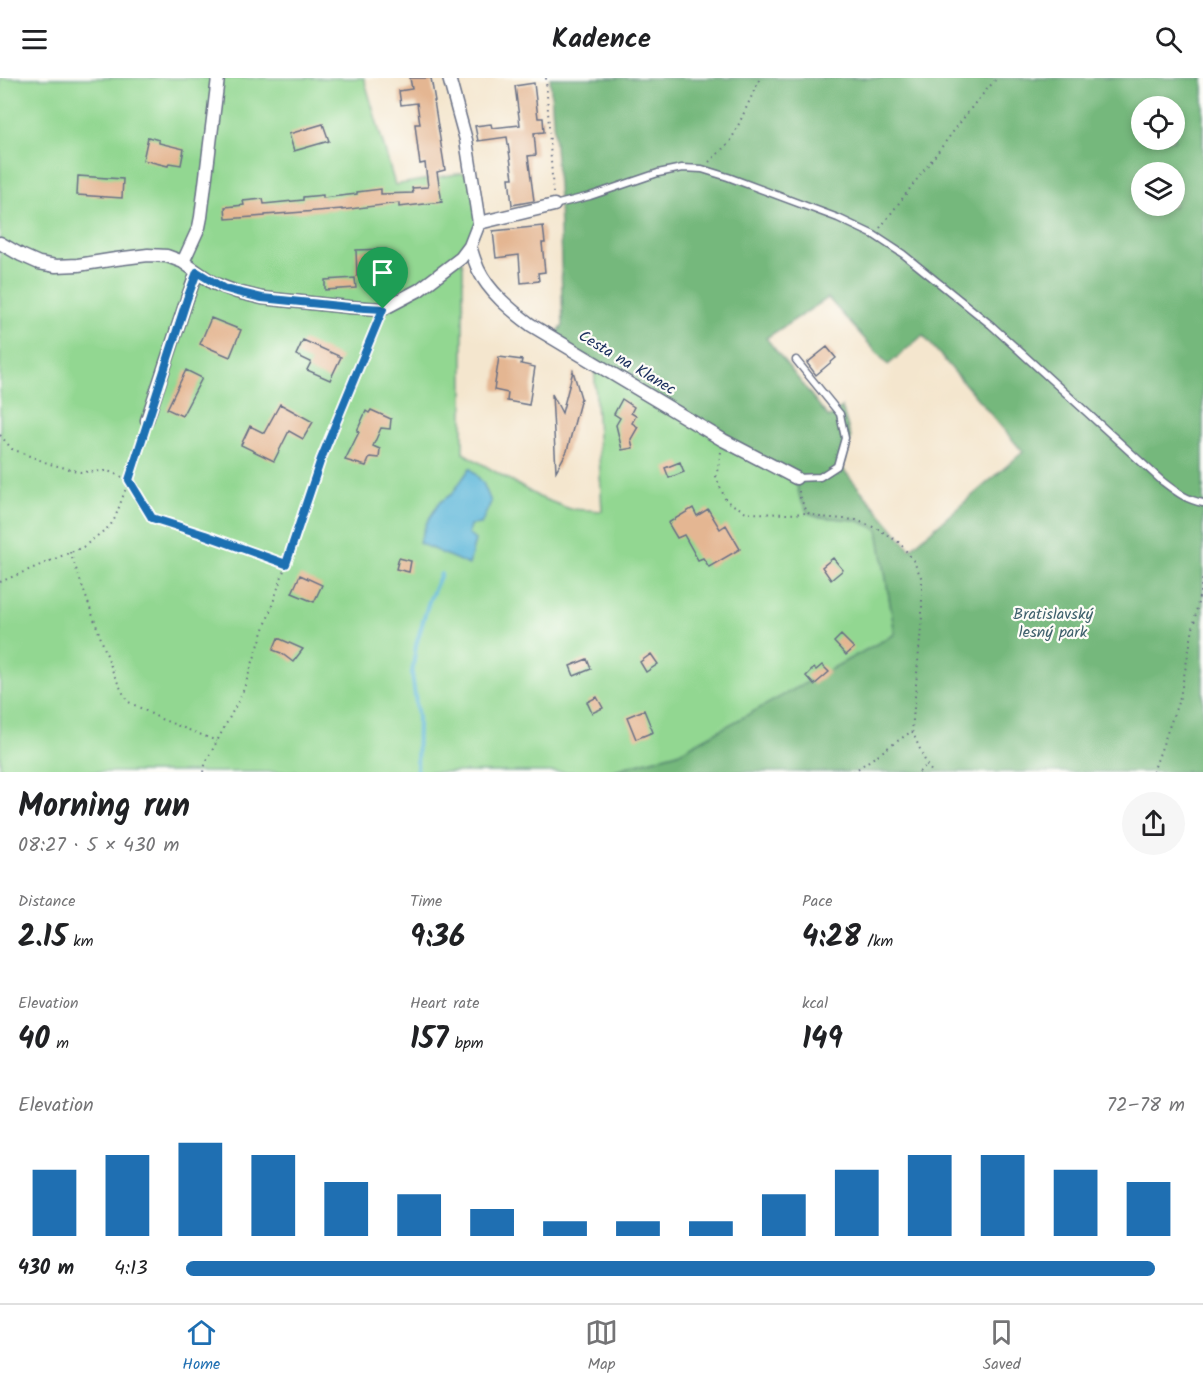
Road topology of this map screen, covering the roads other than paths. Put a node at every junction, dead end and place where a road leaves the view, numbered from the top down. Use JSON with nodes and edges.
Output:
{"nodes":[{"id":1,"x":218,"y":78,"type":"edge"},
{"id":2,"x":449,"y":78,"type":"edge"},
{"id":3,"x":554,"y":205,"type":"joint"},
{"id":4,"x":479,"y":223,"type":"junction"},
{"id":5,"x":0,"y":243,"type":"edge"},
{"id":6,"x":470,"y":246,"type":"junction"},
{"id":7,"x":183,"y":262,"type":"junction"},
{"id":8,"x":197,"y":272,"type":"junction"},
{"id":9,"x":383,"y":309,"type":"junction"},
{"id":10,"x":796,"y":360,"type":"dead end"},
{"id":11,"x":147,"y":420,"type":"road end"},
{"id":12,"x":321,"y":459,"type":"road end"},
{"id":13,"x":796,"y":478,"type":"joint"},
{"id":14,"x":1203,"y":503,"type":"edge"}],
"edges":[{"from":1,"to":7,"type":"street"},
{"from":2,"to":4,"type":"street"},
{"from":3,"to":4,"type":"street"},
{"from":3,"to":14,"type":"lane"},
{"from":4,"to":6,"type":"street"},
{"from":5,"to":7,"type":"street"},
{"from":6,"to":9,"type":"street"},
{"from":6,"to":13,"type":"street","name":"Cesta na Klanec"},
{"from":7,"to":8,"type":"street"},
{"from":8,"to":9,"type":"street"},
{"from":8,"to":11,"type":"street"},
{"from":9,"to":12,"type":"lane"},
{"from":10,"to":13,"type":"lane"}]}
